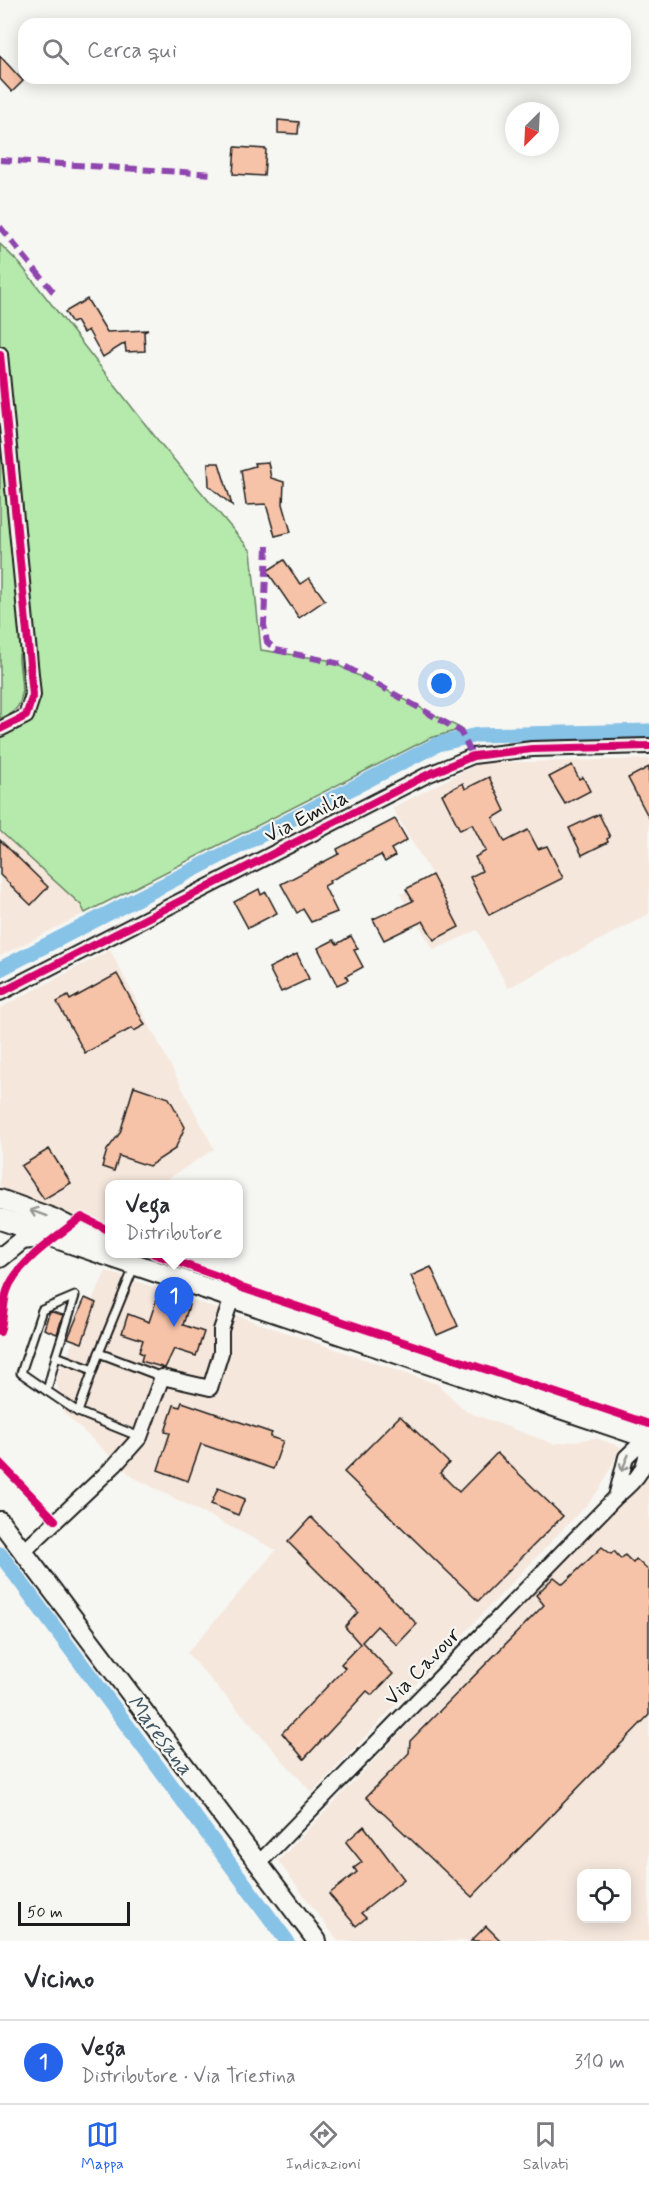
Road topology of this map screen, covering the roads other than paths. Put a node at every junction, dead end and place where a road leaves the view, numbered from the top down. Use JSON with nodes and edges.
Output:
{"nodes":[{"id":1,"x":0,"y":354,"type":"edge"},
{"id":2,"x":0,"y":729,"type":"edge"},
{"id":3,"x":649,"y":746,"type":"edge"},
{"id":4,"x":0,"y":993,"type":"edge"},
{"id":5,"x":0,"y":1199,"type":"edge"},
{"id":6,"x":0,"y":1219,"type":"edge"},
{"id":7,"x":51,"y":1237,"type":"junction"},
{"id":8,"x":105,"y":1244,"type":"edge"},
{"id":9,"x":105,"y":1252,"type":"edge"},
{"id":10,"x":0,"y":1258,"type":"edge"},
{"id":11,"x":129,"y":1259,"type":"edge"},
{"id":12,"x":232,"y":1298,"type":"junction"},
{"id":13,"x":99,"y":1353,"type":"junction"},
{"id":14,"x":56,"y":1356,"type":"junction"},
{"id":15,"x":93,"y":1370,"type":"junction"},
{"id":16,"x":162,"y":1377,"type":"junction"},
{"id":17,"x":47,"y":1391,"type":"junction"},
{"id":18,"x":78,"y":1412,"type":"junction"},
{"id":19,"x":140,"y":1437,"type":"junction"},
{"id":20,"x":648,"y":1437,"type":"edge"},
{"id":21,"x":616,"y":1497,"type":"junction"},
{"id":22,"x":0,"y":1521,"type":"edge"},
{"id":23,"x":23,"y":1552,"type":"junction"},
{"id":24,"x":258,"y":1864,"type":"junction"},
{"id":25,"x":317,"y":1941,"type":"edge"}],
"edges":[{"from":1,"to":2,"type":"street"},
{"from":3,"to":4,"type":"street","name":"Via Emilia"},
{"from":8,"to":5,"type":"street","one_way":true},
{"from":6,"to":7,"type":"main road"},
{"from":7,"to":9,"type":"main road"},
{"from":7,"to":10,"type":"street"},
{"from":11,"to":12,"type":"main road"},
{"from":11,"to":13,"type":"lane"},
{"from":12,"to":16,"type":"street"},
{"from":12,"to":20,"type":"main road"},
{"from":13,"to":15,"type":"lane"},
{"from":13,"to":16,"type":"lane"},
{"from":14,"to":15,"type":"lane"},
{"from":14,"to":17,"type":"lane"},
{"from":14,"to":17,"type":"lane"},
{"from":15,"to":18,"type":"lane"},
{"from":16,"to":19,"type":"street"},
{"from":17,"to":18,"type":"lane"},
{"from":18,"to":19,"type":"lane"},
{"from":19,"to":23,"type":"street"},
{"from":20,"to":21,"type":"street","one_way":true},
{"from":20,"to":21,"type":"street","name":"Via Cavour"},
{"from":21,"to":24,"type":"street","name":"Via Cavour"},
{"from":22,"to":23,"type":"street"},
{"from":23,"to":24,"type":"street"},
{"from":24,"to":25,"type":"street"}]}
